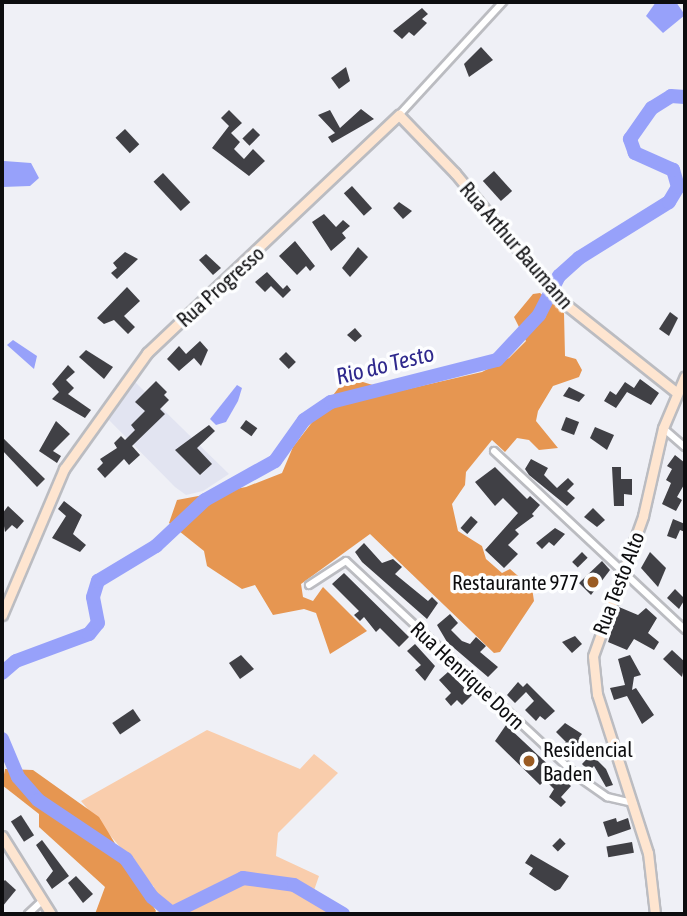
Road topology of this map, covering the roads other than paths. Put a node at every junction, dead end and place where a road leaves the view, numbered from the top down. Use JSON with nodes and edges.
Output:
{"nodes":[{"id":1,"x":503,"y":2,"type":"edge"},
{"id":2,"x":399,"y":115,"type":"junction"},
{"id":3,"x":685,"y":376,"type":"edge"},
{"id":4,"x":677,"y":393,"type":"junction"},
{"id":5,"x":663,"y":428,"type":"junction"},
{"id":6,"x":685,"y":447,"type":"edge"},
{"id":7,"x":494,"y":451,"type":"dead end"},
{"id":8,"x":622,"y":572,"type":"junction"},
{"id":9,"x":309,"y":585,"type":"dead end"},
{"id":10,"x":2,"y":615,"type":"edge"},
{"id":11,"x":685,"y":630,"type":"edge"},
{"id":12,"x":633,"y":803,"type":"junction"},
{"id":13,"x":2,"y":836,"type":"edge"},
{"id":14,"x":41,"y":902,"type":"junction"},
{"id":15,"x":28,"y":914,"type":"edge"},
{"id":16,"x":51,"y":914,"type":"edge"},
{"id":17,"x":655,"y":914,"type":"edge"}],
"edges":[{"from":1,"to":2,"type":"street","name":"Rua Progresso"},
{"from":2,"to":4,"type":"street","name":"Rua Arthur Baumann"},
{"from":2,"to":10,"type":"street","name":"Rua Progresso"},
{"from":3,"to":4,"type":"street","name":"Rua Testo Alto"},
{"from":4,"to":5,"type":"street","name":"Rua Testo Alto"},
{"from":5,"to":6,"type":"street"},
{"from":5,"to":8,"type":"street","name":"Rua Testo Alto"},
{"from":7,"to":8,"type":"street"},
{"from":8,"to":11,"type":"street"},
{"from":8,"to":12,"type":"street","name":"Rua Testo Alto"},
{"from":9,"to":12,"type":"street","name":"Rua Henrique Dorn"},
{"from":12,"to":17,"type":"street","name":"Rua Testo Alto"},
{"from":13,"to":14,"type":"street"},
{"from":14,"to":15,"type":"street"},
{"from":14,"to":16,"type":"street"}]}
